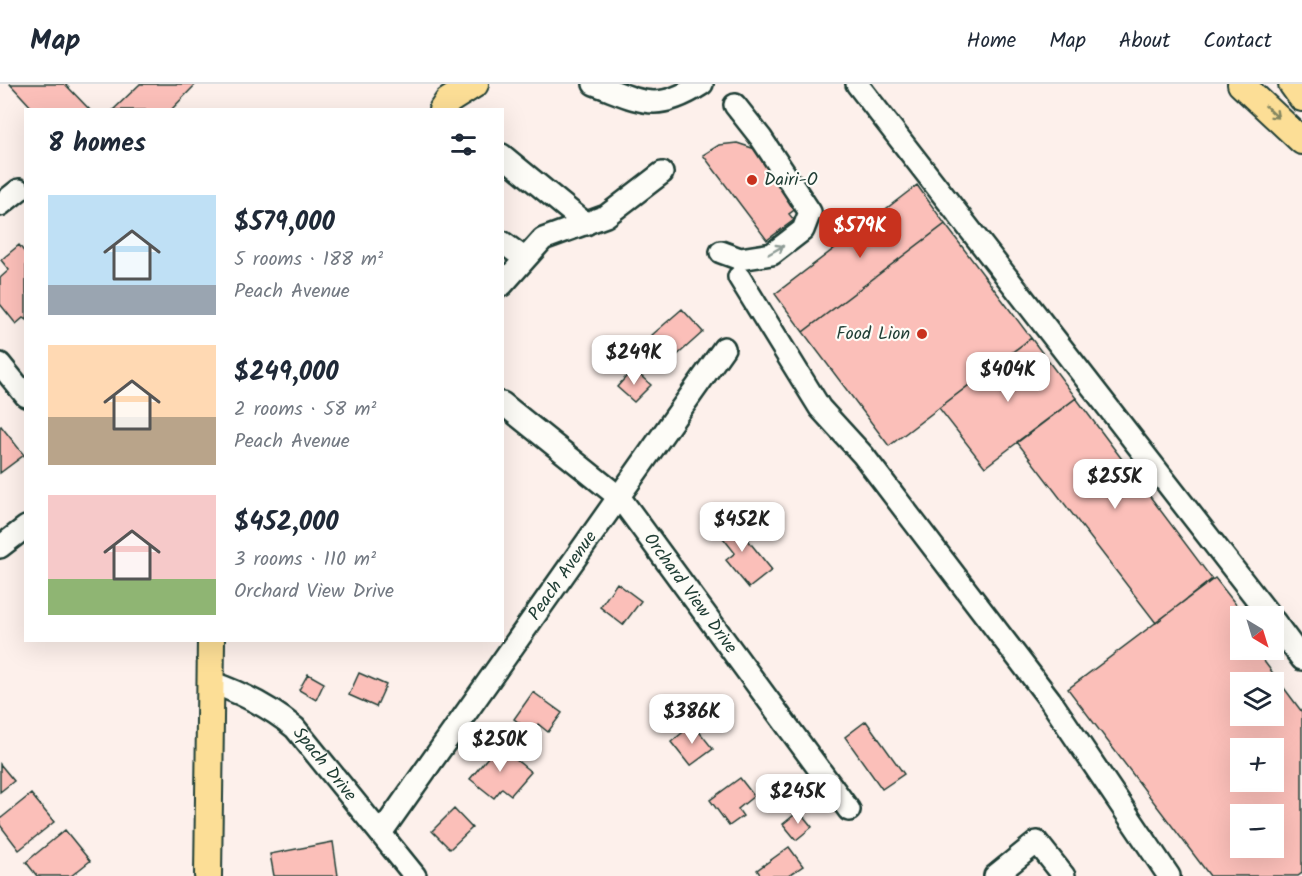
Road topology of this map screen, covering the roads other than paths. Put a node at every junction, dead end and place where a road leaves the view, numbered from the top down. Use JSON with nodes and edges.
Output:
{"nodes":[{"id":1,"x":475,"y":84,"type":"edge"},
{"id":2,"x":594,"y":84,"type":"edge"},
{"id":3,"x":702,"y":84,"type":"edge"},
{"id":4,"x":857,"y":84,"type":"edge"},
{"id":5,"x":1241,"y":84,"type":"edge"},
{"id":6,"x":1292,"y":84,"type":"edge"},
{"id":7,"x":613,"y":88,"type":"edge"},
{"id":8,"x":448,"y":98,"type":"edge"},
{"id":9,"x":1302,"y":98,"type":"edge"},
{"id":10,"x":735,"y":105,"type":"dead end"},
{"id":11,"x":1302,"y":141,"type":"edge"},
{"id":12,"x":504,"y":157,"type":"edge"},
{"id":13,"x":662,"y":173,"type":"dead end"},
{"id":14,"x":20,"y":190,"type":"dead end"},
{"id":15,"x":0,"y":205,"type":"edge"},
{"id":16,"x":586,"y":224,"type":"junction"},
{"id":17,"x":504,"y":243,"type":"edge"},
{"id":18,"x":720,"y":252,"type":"dead end"},
{"id":19,"x":524,"y":258,"type":"junction"},
{"id":20,"x":739,"y":277,"type":"dead end"},
{"id":21,"x":504,"y":283,"type":"edge"},
{"id":22,"x":724,"y":348,"type":"dead end"},
{"id":23,"x":0,"y":364,"type":"edge"},
{"id":24,"x":24,"y":394,"type":"edge"},
{"id":25,"x":504,"y":405,"type":"edge"},
{"id":26,"x":620,"y":498,"type":"junction"},
{"id":27,"x":24,"y":529,"type":"edge"},
{"id":28,"x":0,"y":547,"type":"edge"},
{"id":29,"x":1262,"y":606,"type":"edge"},
{"id":30,"x":1284,"y":634,"type":"edge"},
{"id":31,"x":210,"y":642,"type":"edge"},
{"id":32,"x":1301,"y":657,"type":"edge"},
{"id":33,"x":210,"y":682,"type":"junction"},
{"id":34,"x":849,"y":810,"type":"dead end"},
{"id":35,"x":381,"y":833,"type":"junction"},
{"id":36,"x":208,"y":876,"type":"edge"},
{"id":37,"x":415,"y":876,"type":"edge"},
{"id":38,"x":995,"y":876,"type":"edge"},
{"id":39,"x":1064,"y":876,"type":"edge"},
{"id":40,"x":1169,"y":876,"type":"edge"}],
"edges":[{"from":1,"to":8,"type":"main road"},
{"from":2,"to":7,"type":"street"},
{"from":3,"to":7,"type":"street"},
{"from":4,"to":29,"type":"street"},
{"from":5,"to":11,"type":"main road","one_way":true},
{"from":6,"to":9,"type":"main road"},
{"from":18,"to":10,"type":"street","one_way":true},
{"from":12,"to":16,"type":"street"},
{"from":13,"to":16,"type":"street"},
{"from":14,"to":15,"type":"street"},
{"from":16,"to":19,"type":"street"},
{"from":17,"to":19,"type":"street"},
{"from":19,"to":21,"type":"street"},
{"from":20,"to":40,"type":"street"},
{"from":22,"to":26,"type":"street","name":"Peach Avenue"},
{"from":23,"to":24,"type":"street"},
{"from":25,"to":26,"type":"street","name":"Orchard View Drive"},
{"from":26,"to":34,"type":"street","name":"Orchard View Drive"},
{"from":26,"to":35,"type":"street","name":"Peach Avenue"},
{"from":27,"to":28,"type":"street"},
{"from":30,"to":32,"type":"street"},
{"from":31,"to":33,"type":"main road"},
{"from":33,"to":35,"type":"street","name":"Spach Drive"},
{"from":33,"to":36,"type":"main road"},
{"from":35,"to":37,"type":"street","name":"Spach Drive"},
{"from":38,"to":39,"type":"street"}]}
